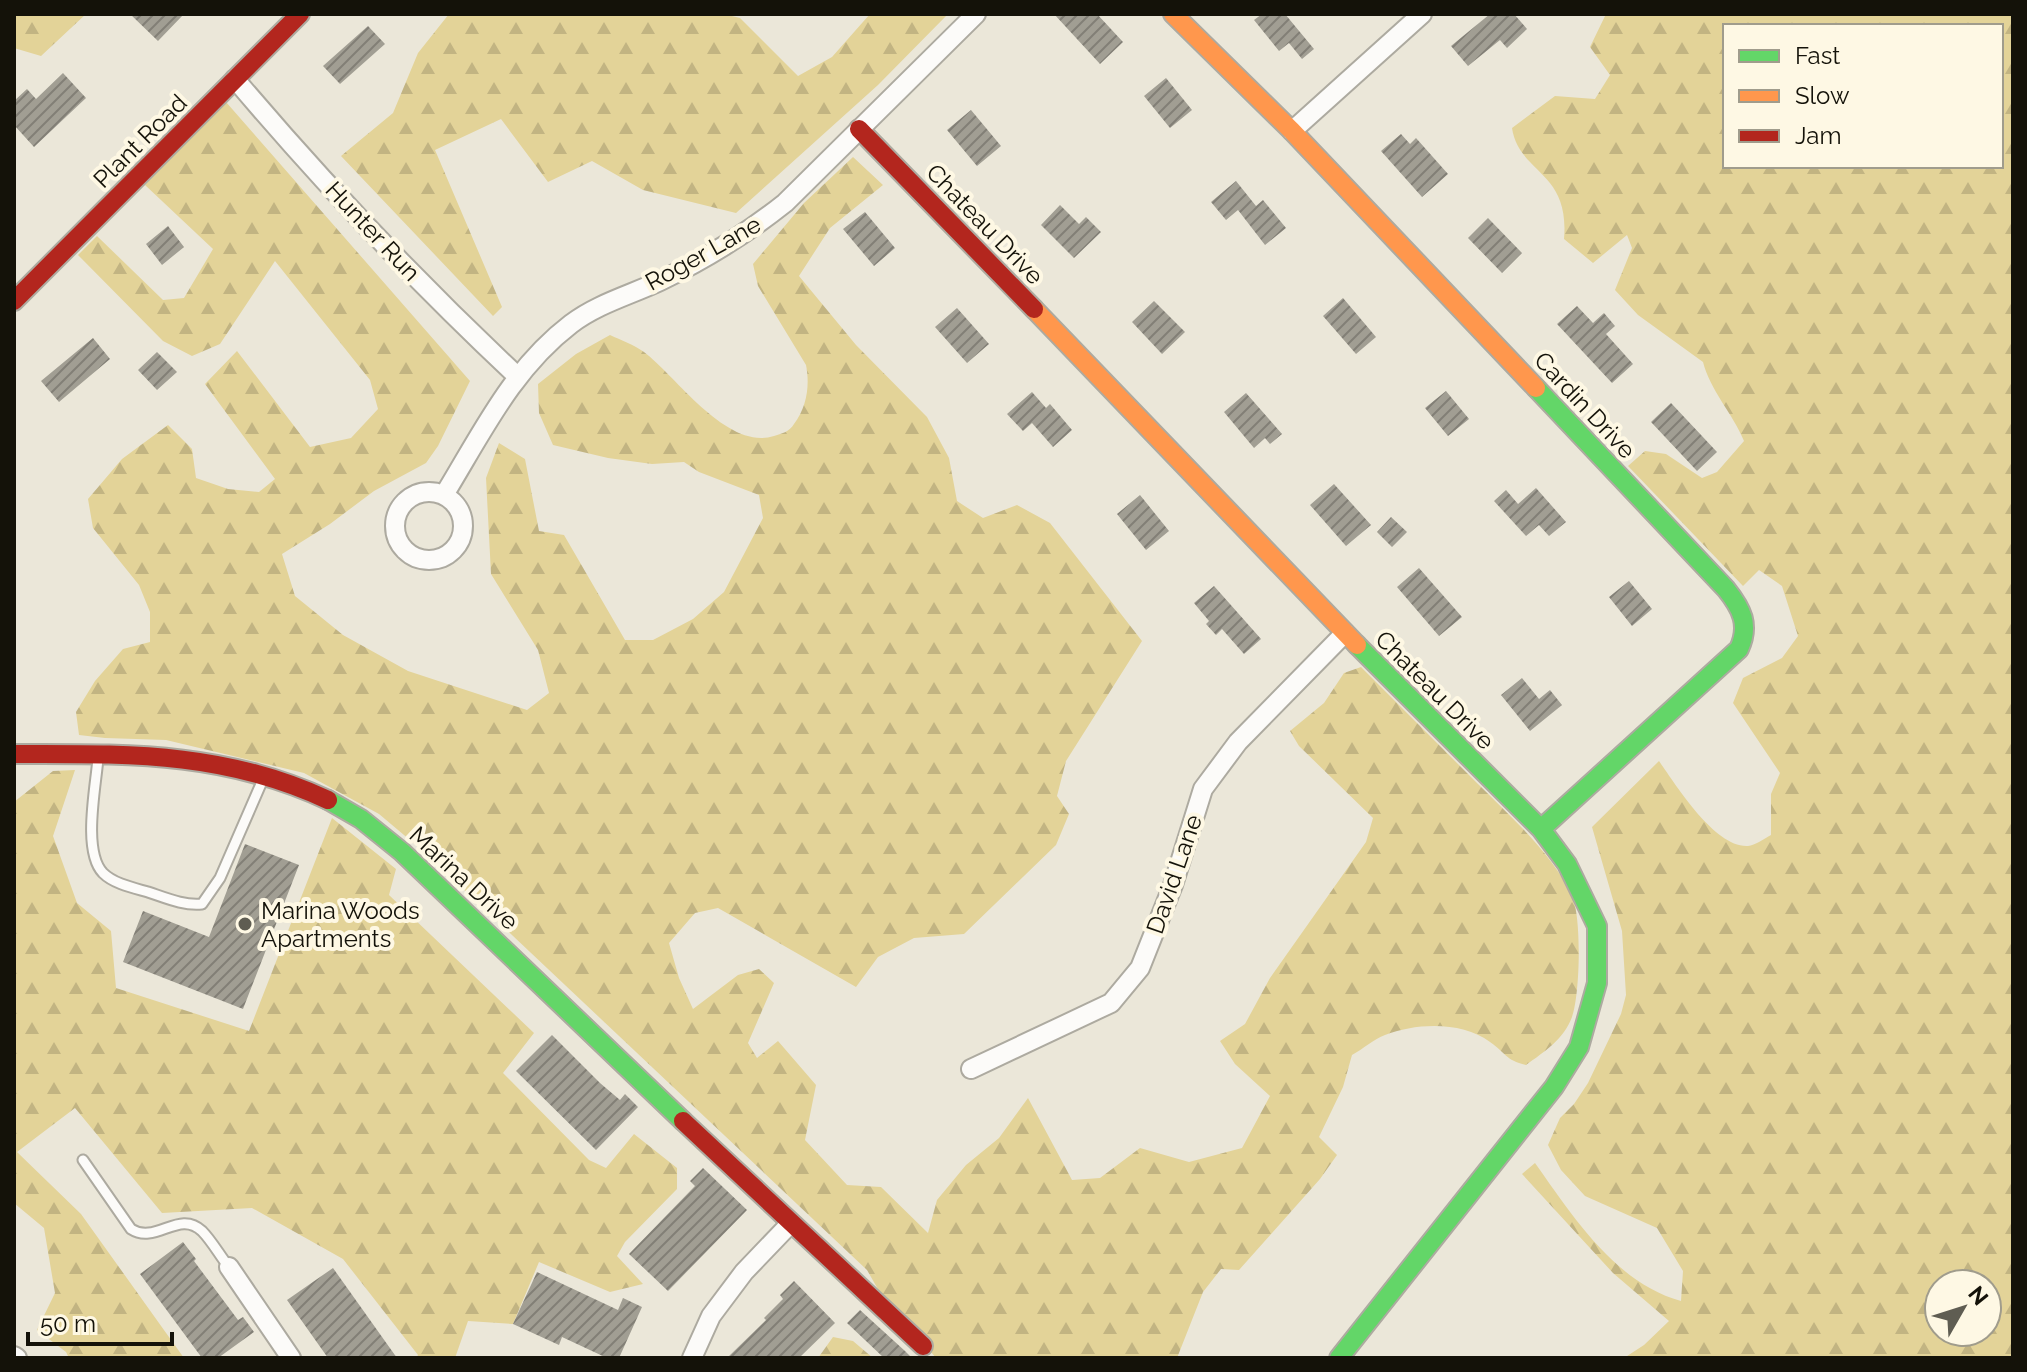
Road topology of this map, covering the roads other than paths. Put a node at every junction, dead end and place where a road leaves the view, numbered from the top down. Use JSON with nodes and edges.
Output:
{"nodes":[{"id":1,"x":300,"y":14,"type":"edge"},
{"id":2,"x":976,"y":14,"type":"edge"},
{"id":3,"x":1173,"y":14,"type":"edge"},
{"id":4,"x":1422,"y":14,"type":"edge"},
{"id":5,"x":235,"y":79,"type":"junction"},
{"id":6,"x":859,"y":129,"type":"junction"},
{"id":7,"x":1292,"y":131,"type":"junction"},
{"id":8,"x":14,"y":301,"type":"edge"},
{"id":9,"x":517,"y":376,"type":"junction"},
{"id":10,"x":444,"y":495,"type":"dead end"},
{"id":11,"x":1345,"y":633,"type":"junction"},
{"id":12,"x":14,"y":754,"type":"edge"},
{"id":13,"x":99,"y":754,"type":"junction"},
{"id":14,"x":266,"y":773,"type":"junction"},
{"id":15,"x":1541,"y":829,"type":"junction"},
{"id":16,"x":971,"y":1069,"type":"dead end"},
{"id":17,"x":83,"y":1160,"type":"dead end"},
{"id":18,"x":790,"y":1224,"type":"junction"},
{"id":19,"x":229,"y":1267,"type":"joint"},
{"id":20,"x":923,"y":1346,"type":"dead end"},
{"id":21,"x":291,"y":1358,"type":"edge"},
{"id":22,"x":692,"y":1358,"type":"edge"},
{"id":23,"x":1339,"y":1358,"type":"edge"}],
"edges":[{"from":1,"to":5,"type":"street","name":"Plant Road"},
{"from":2,"to":6,"type":"street","name":"Roger Lane"},
{"from":3,"to":7,"type":"street","name":"Cardin Drive"},
{"from":4,"to":7,"type":"street"},
{"from":5,"to":8,"type":"street","name":"Plant Road"},
{"from":5,"to":9,"type":"street","name":"Hunter Run"},
{"from":6,"to":9,"type":"street","name":"Roger Lane"},
{"from":6,"to":11,"type":"street","name":"Chateau Drive"},
{"from":7,"to":15,"type":"street","name":"Cardin Drive"},
{"from":9,"to":10,"type":"street","name":"Roger Lane"},
{"from":11,"to":15,"type":"street","name":"Chateau Drive"},
{"from":11,"to":16,"type":"street","name":"David Lane"},
{"from":12,"to":13,"type":"street","name":"Marina Drive"},
{"from":13,"to":14,"type":"street","name":"Marina Drive"},
{"from":13,"to":14,"type":"lane"},
{"from":14,"to":18,"type":"street","name":"Marina Drive"},
{"from":15,"to":23,"type":"street","name":"Chateau Drive"},
{"from":17,"to":19,"type":"lane"},
{"from":18,"to":20,"type":"street","name":"Marina Drive"},
{"from":18,"to":22,"type":"street"},
{"from":19,"to":21,"type":"street"}]}
